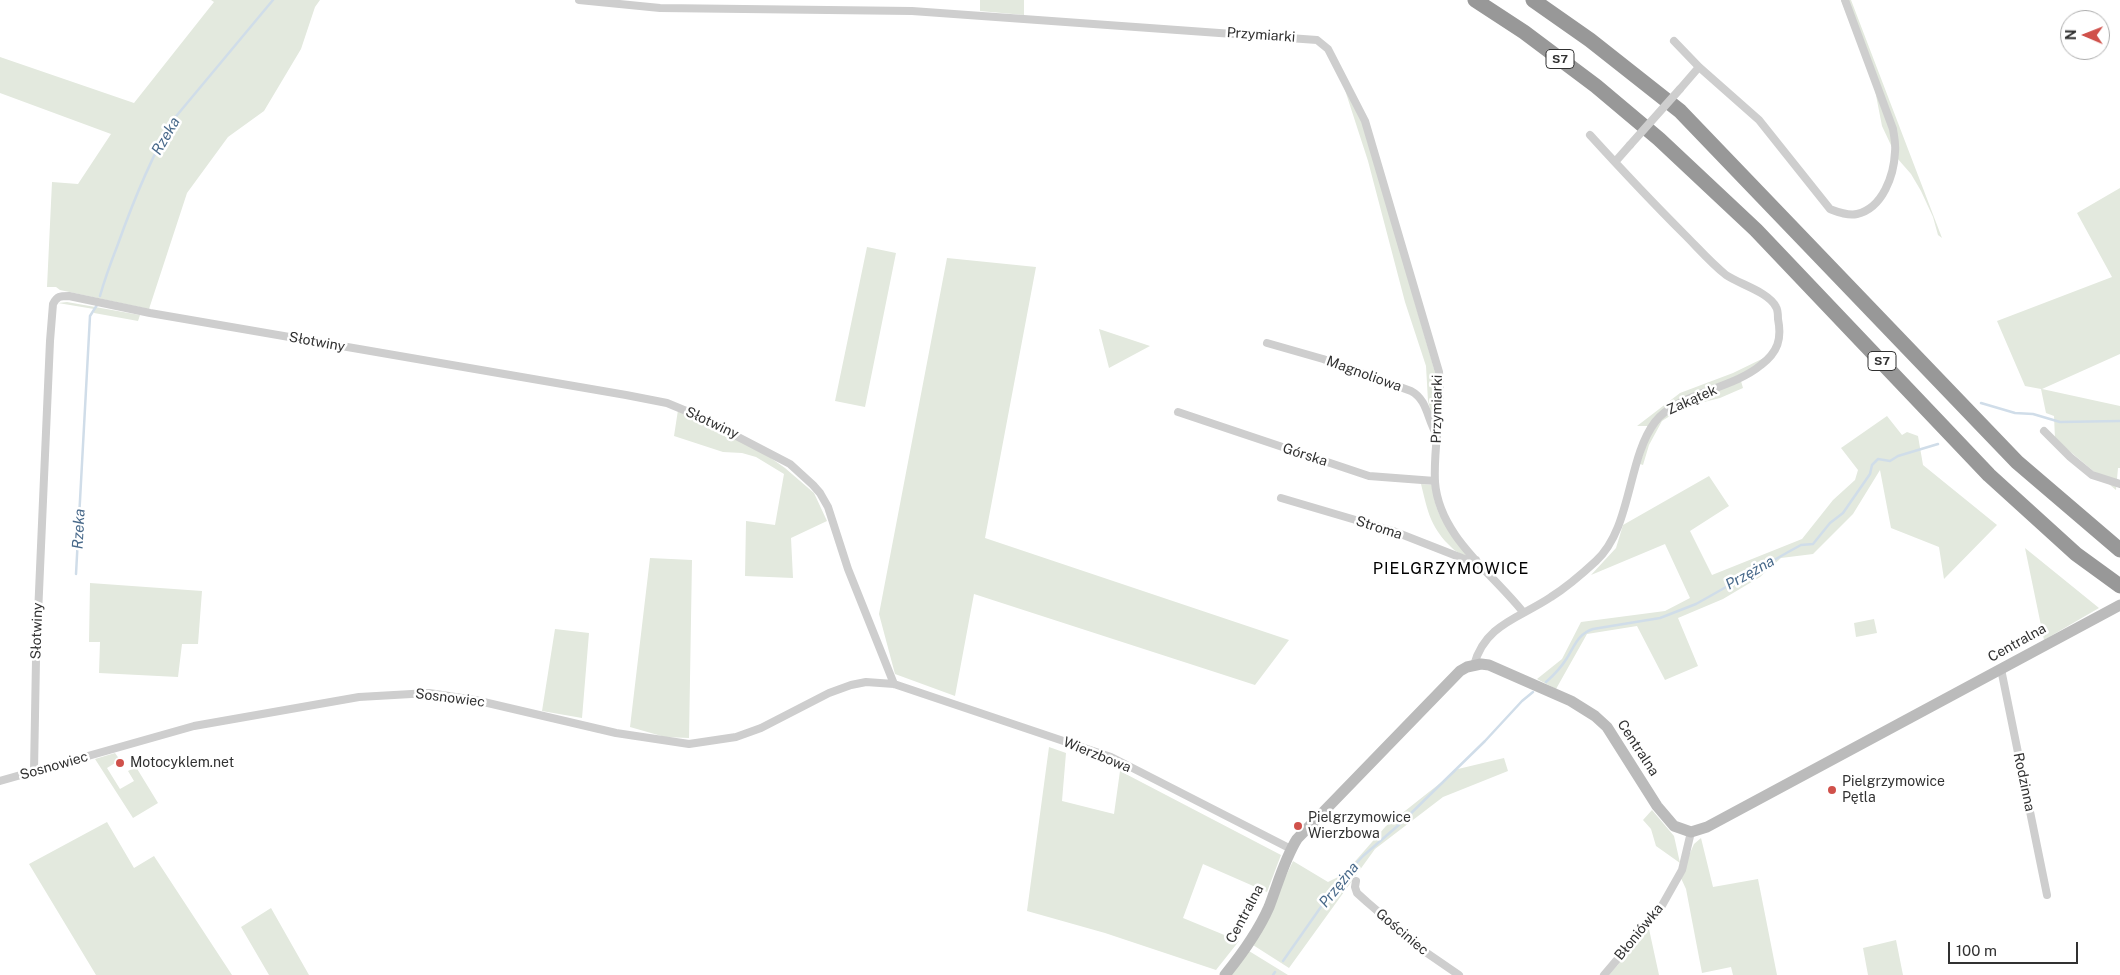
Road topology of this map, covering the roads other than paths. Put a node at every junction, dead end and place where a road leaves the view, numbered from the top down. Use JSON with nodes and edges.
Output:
{"nodes":[{"id":1,"x":580,"y":0,"type":"edge"},
{"id":2,"x":1475,"y":0,"type":"edge"},
{"id":3,"x":1533,"y":0,"type":"edge"},
{"id":4,"x":1845,"y":0,"type":"edge"},
{"id":5,"x":1674,"y":41,"type":"dead end"},
{"id":6,"x":1699,"y":67,"type":"junction"},
{"id":7,"x":1590,"y":135,"type":"dead end"},
{"id":8,"x":1615,"y":162,"type":"junction"},
{"id":9,"x":1267,"y":343,"type":"dead end"},
{"id":10,"x":1178,"y":412,"type":"dead end"},
{"id":11,"x":2044,"y":431,"type":"dead end"},
{"id":12,"x":1437,"y":435,"type":"junction"},
{"id":13,"x":1435,"y":481,"type":"junction"},
{"id":14,"x":2120,"y":484,"type":"edge"},
{"id":15,"x":1281,"y":498,"type":"dead end"},
{"id":16,"x":2120,"y":550,"type":"edge"},
{"id":17,"x":1476,"y":560,"type":"junction"},
{"id":18,"x":2120,"y":586,"type":"edge"},
{"id":19,"x":2120,"y":605,"type":"edge"},
{"id":20,"x":1523,"y":612,"type":"junction"},
{"id":21,"x":1474,"y":665,"type":"junction"},
{"id":22,"x":2001,"y":670,"type":"junction"},
{"id":23,"x":894,"y":684,"type":"junction"},
{"id":24,"x":34,"y":771,"type":"junction"},
{"id":25,"x":0,"y":781,"type":"edge"},
{"id":26,"x":1691,"y":832,"type":"junction"},
{"id":27,"x":1291,"y":849,"type":"junction"},
{"id":28,"x":1356,"y":881,"type":"dead end"},
{"id":29,"x":2047,"y":895,"type":"dead end"},
{"id":30,"x":1225,"y":975,"type":"edge"},
{"id":31,"x":1459,"y":975,"type":"edge"},
{"id":32,"x":1604,"y":975,"type":"edge"}],
"edges":[{"from":1,"to":12,"type":"street","name":"Przymiarki"},
{"from":2,"to":18,"type":"highway","number":"S7"},
{"from":3,"to":16,"type":"highway","number":"S7"},
{"from":4,"to":6,"type":"street"},
{"from":5,"to":6,"type":"street"},
{"from":6,"to":8,"type":"street","bridge":true},
{"from":7,"to":8,"type":"street","name":"Zakątek"},
{"from":8,"to":20,"type":"street","name":"Zakątek"},
{"from":9,"to":12,"type":"street","name":"Magnoliowa"},
{"from":10,"to":13,"type":"street","name":"Górska"},
{"from":11,"to":14,"type":"street"},
{"from":12,"to":13,"type":"street","name":"Przymiarki"},
{"from":13,"to":17,"type":"street","name":"Przymiarki"},
{"from":15,"to":17,"type":"street","name":"Stroma"},
{"from":17,"to":20,"type":"street","name":"Przymiarki"},
{"from":19,"to":22,"type":"street","name":"Centralna"},
{"from":20,"to":21,"type":"street","name":"Zakątek"},
{"from":21,"to":26,"type":"street","name":"Centralna"},
{"from":21,"to":27,"type":"street","name":"Centralna"},
{"from":22,"to":26,"type":"street","name":"Centralna"},
{"from":22,"to":29,"type":"street","name":"Rodzinna"},
{"from":23,"to":24,"type":"street","name":"Sosnowiec"},
{"from":23,"to":24,"type":"street","name":"Słotwiny"},
{"from":23,"to":27,"type":"street","name":"Wierzbowa"},
{"from":24,"to":25,"type":"street","name":"Sosnowiec"},
{"from":26,"to":32,"type":"street","name":"Błoniówka"},
{"from":27,"to":30,"type":"street","name":"Centralna"},
{"from":28,"to":31,"type":"street","name":"Gościniec"}]}
